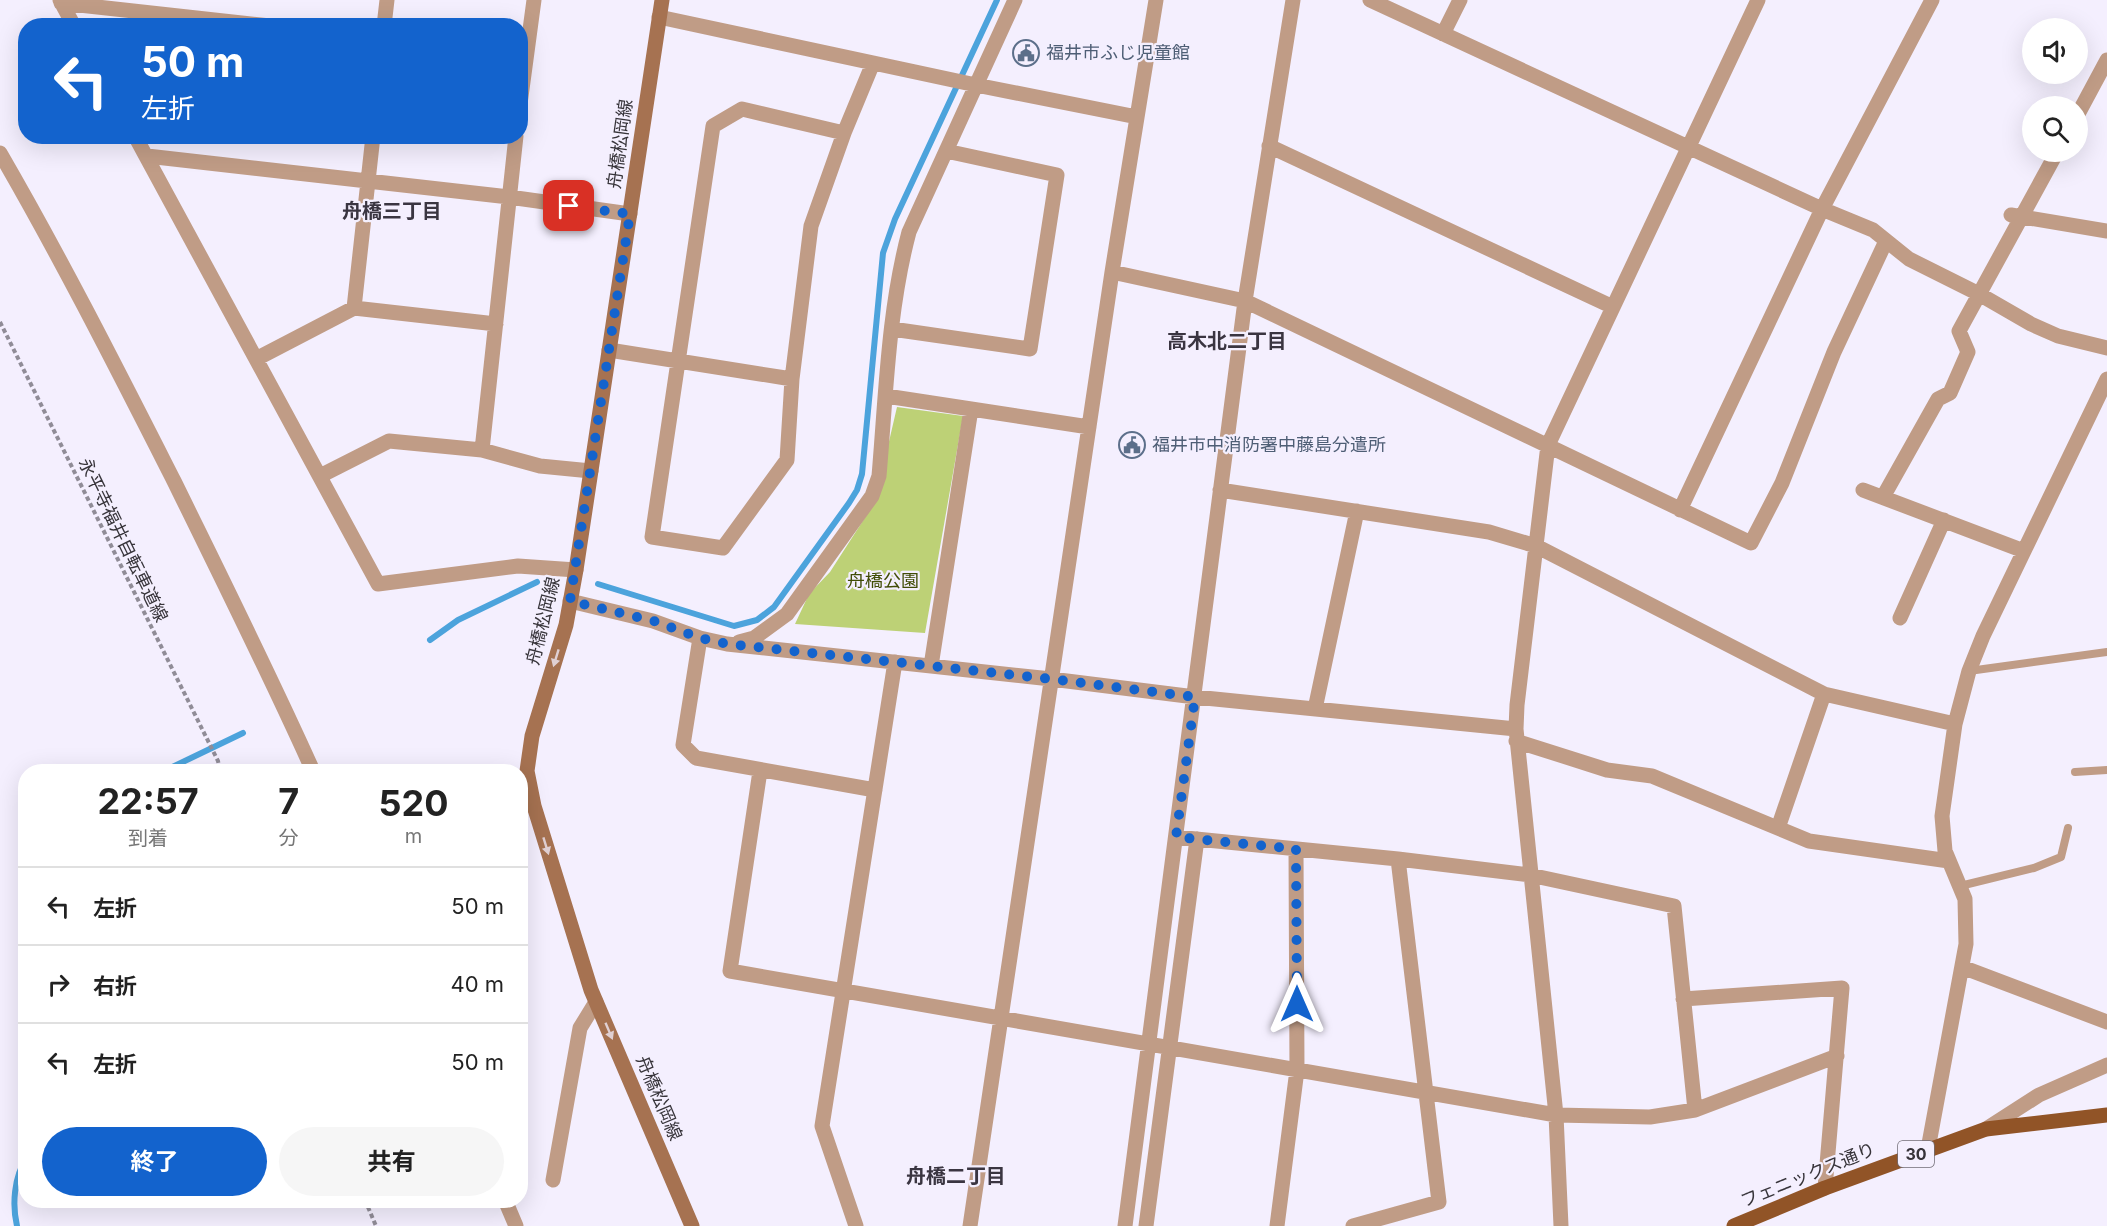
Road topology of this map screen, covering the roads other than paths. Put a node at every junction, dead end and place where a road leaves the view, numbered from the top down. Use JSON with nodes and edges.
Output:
{"nodes":[{"id":1,"x":387,"y":0,"type":"edge"},
{"id":2,"x":534,"y":0,"type":"edge"},
{"id":3,"x":662,"y":0,"type":"edge"},
{"id":4,"x":1016,"y":0,"type":"edge"},
{"id":5,"x":1156,"y":0,"type":"edge"},
{"id":6,"x":1293,"y":0,"type":"edge"},
{"id":7,"x":1370,"y":0,"type":"edge"},
{"id":8,"x":1460,"y":0,"type":"edge"},
{"id":9,"x":1758,"y":0,"type":"edge"},
{"id":10,"x":1932,"y":0,"type":"edge"},
{"id":11,"x":61,"y":1,"type":"edge"},
{"id":12,"x":659,"y":17,"type":"junction"},
{"id":13,"x":70,"y":18,"type":"edge"},
{"id":14,"x":203,"y":18,"type":"edge"},
{"id":15,"x":385,"y":18,"type":"edge"},
{"id":16,"x":1443,"y":34,"type":"junction"},
{"id":17,"x":528,"y":45,"type":"edge"},
{"id":18,"x":2107,"y":60,"type":"edge"},
{"id":19,"x":873,"y":63,"type":"junction"},
{"id":20,"x":976,"y":85,"type":"junction"},
{"id":21,"x":2088,"y":96,"type":"edge"},
{"id":22,"x":1137,"y":117,"type":"junction"},
{"id":23,"x":844,"y":133,"type":"junction"},
{"id":24,"x":140,"y":144,"type":"edge"},
{"id":25,"x":372,"y":144,"type":"edge"},
{"id":26,"x":515,"y":144,"type":"edge"},
{"id":27,"x":1269,"y":146,"type":"junction"},
{"id":28,"x":1689,"y":147,"type":"junction"},
{"id":29,"x":946,"y":151,"type":"junction"},
{"id":30,"x":0,"y":153,"type":"edge"},
{"id":31,"x":147,"y":156,"type":"junction"},
{"id":32,"x":2051,"y":162,"type":"edge"},
{"id":33,"x":368,"y":181,"type":"junction"},
{"id":34,"x":509,"y":197,"type":"junction"},
{"id":35,"x":1822,"y":209,"type":"junction"},
{"id":36,"x":630,"y":214,"type":"junction"},
{"id":37,"x":2016,"y":216,"type":"junction"},
{"id":38,"x":2107,"y":231,"type":"edge"},
{"id":39,"x":1886,"y":241,"type":"junction"},
{"id":40,"x":1112,"y":272,"type":"junction"},
{"id":41,"x":1979,"y":294,"type":"junction"},
{"id":42,"x":1245,"y":301,"type":"junction"},
{"id":43,"x":1613,"y":307,"type":"junction"},
{"id":44,"x":354,"y":308,"type":"junction"},
{"id":45,"x":496,"y":324,"type":"junction"},
{"id":46,"x":892,"y":329,"type":"junction"},
{"id":47,"x":2107,"y":348,"type":"edge"},
{"id":48,"x":609,"y":350,"type":"junction"},
{"id":49,"x":256,"y":359,"type":"junction"},
{"id":50,"x":679,"y":361,"type":"junction"},
{"id":51,"x":792,"y":379,"type":"junction"},
{"id":52,"x":2107,"y":379,"type":"edge"},
{"id":53,"x":886,"y":396,"type":"junction"},
{"id":54,"x":971,"y":409,"type":"junction"},
{"id":55,"x":1089,"y":427,"type":"junction"},
{"id":56,"x":1548,"y":445,"type":"junction"},
{"id":57,"x":482,"y":450,"type":"junction"},
{"id":58,"x":591,"y":471,"type":"junction"},
{"id":59,"x":320,"y":476,"type":"junction"},
{"id":60,"x":1220,"y":490,"type":"junction"},
{"id":61,"x":1863,"y":490,"type":"dead end"},
{"id":62,"x":1883,"y":497,"type":"junction"},
{"id":63,"x":1680,"y":510,"type":"junction"},
{"id":64,"x":1357,"y":511,"type":"junction"},
{"id":65,"x":1944,"y":520,"type":"junction"},
{"id":66,"x":1536,"y":546,"type":"junction"},
{"id":67,"x":2024,"y":551,"type":"junction"},
{"id":68,"x":576,"y":570,"type":"junction"},
{"id":69,"x":570,"y":601,"type":"junction"},
{"id":70,"x":1900,"y":618,"type":"dead end"},
{"id":71,"x":700,"y":638,"type":"junction"},
{"id":72,"x":728,"y":644,"type":"junction"},
{"id":73,"x":2107,"y":652,"type":"edge"},
{"id":74,"x":894,"y":662,"type":"junction"},
{"id":75,"x":931,"y":666,"type":"junction"},
{"id":76,"x":1969,"y":671,"type":"junction"},
{"id":77,"x":1051,"y":679,"type":"junction"},
{"id":78,"x":1824,"y":694,"type":"junction"},
{"id":79,"x":1195,"y":697,"type":"junction"},
{"id":80,"x":1315,"y":709,"type":"junction"},
{"id":81,"x":1955,"y":724,"type":"junction"},
{"id":82,"x":1516,"y":735,"type":"junction"},
{"id":83,"x":310,"y":764,"type":"edge"},
{"id":84,"x":528,"y":764,"type":"edge"},
{"id":85,"x":2107,"y":770,"type":"edge"},
{"id":86,"x":760,"y":771,"type":"junction"},
{"id":87,"x":2075,"y":772,"type":"dead end"},
{"id":88,"x":528,"y":776,"type":"edge"},
{"id":89,"x":874,"y":790,"type":"junction"},
{"id":90,"x":1778,"y":828,"type":"junction"},
{"id":91,"x":2068,"y":828,"type":"dead end"},
{"id":92,"x":1176,"y":837,"type":"junction"},
{"id":93,"x":1197,"y":839,"type":"junction"},
{"id":94,"x":1296,"y":849,"type":"junction"},
{"id":95,"x":1398,"y":859,"type":"junction"},
{"id":96,"x":1949,"y":861,"type":"junction"},
{"id":97,"x":1530,"y":874,"type":"junction"},
{"id":98,"x":1959,"y":886,"type":"junction"},
{"id":99,"x":1962,"y":967,"type":"junction"},
{"id":100,"x":844,"y":991,"type":"junction"},
{"id":101,"x":1683,"y":999,"type":"junction"},
{"id":102,"x":596,"y":1002,"type":"junction"},
{"id":103,"x":1002,"y":1018,"type":"junction"},
{"id":104,"x":2107,"y":1022,"type":"edge"},
{"id":105,"x":1149,"y":1045,"type":"junction"},
{"id":106,"x":1170,"y":1049,"type":"junction"},
{"id":107,"x":1837,"y":1056,"type":"junction"},
{"id":108,"x":2107,"y":1065,"type":"edge"},
{"id":109,"x":1297,"y":1070,"type":"junction"},
{"id":110,"x":1427,"y":1092,"type":"junction"},
{"id":111,"x":1695,"y":1110,"type":"junction"},
{"id":112,"x":1556,"y":1115,"type":"junction"},
{"id":113,"x":2107,"y":1115,"type":"edge"},
{"id":114,"x":1986,"y":1129,"type":"junction"},
{"id":115,"x":1928,"y":1149,"type":"junction"},
{"id":116,"x":553,"y":1180,"type":"dead end"},
{"id":117,"x":1825,"y":1188,"type":"junction"},
{"id":118,"x":508,"y":1208,"type":"edge"},
{"id":119,"x":516,"y":1226,"type":"edge"},
{"id":120,"x":692,"y":1226,"type":"edge"},
{"id":121,"x":856,"y":1226,"type":"edge"},
{"id":122,"x":970,"y":1226,"type":"edge"},
{"id":123,"x":1125,"y":1226,"type":"edge"},
{"id":124,"x":1146,"y":1226,"type":"edge"},
{"id":125,"x":1277,"y":1226,"type":"edge"},
{"id":126,"x":1353,"y":1226,"type":"edge"},
{"id":127,"x":1561,"y":1226,"type":"edge"},
{"id":128,"x":1734,"y":1226,"type":"edge"}],
"edges":[{"from":1,"to":15,"type":"street"},
{"from":2,"to":17,"type":"street"},
{"from":3,"to":12,"type":"main road","name":"舟橋松岡線"},
{"from":4,"to":20,"type":"street"},
{"from":5,"to":22,"type":"street"},
{"from":6,"to":27,"type":"street"},
{"from":7,"to":16,"type":"street"},
{"from":8,"to":16,"type":"street"},
{"from":9,"to":28,"type":"street"},
{"from":10,"to":35,"type":"street"},
{"from":11,"to":13,"type":"street"},
{"from":11,"to":14,"type":"street"},
{"from":12,"to":19,"type":"street"},
{"from":12,"to":36,"type":"main road","name":"舟橋松岡線"},
{"from":16,"to":28,"type":"street"},
{"from":18,"to":21,"type":"street"},
{"from":19,"to":20,"type":"street"},
{"from":19,"to":23,"type":"street"},
{"from":20,"to":22,"type":"street"},
{"from":20,"to":29,"type":"street"},
{"from":22,"to":40,"type":"street"},
{"from":23,"to":50,"type":"street"},
{"from":23,"to":51,"type":"street"},
{"from":24,"to":31,"type":"street"},
{"from":25,"to":33,"type":"street"},
{"from":26,"to":34,"type":"street"},
{"from":27,"to":42,"type":"street"},
{"from":27,"to":43,"type":"street"},
{"from":28,"to":35,"type":"street"},
{"from":28,"to":43,"type":"street"},
{"from":29,"to":46,"type":"street"},
{"from":29,"to":46,"type":"street"},
{"from":30,"to":83,"type":"street"},
{"from":31,"to":33,"type":"street"},
{"from":31,"to":49,"type":"street"},
{"from":32,"to":37,"type":"street"},
{"from":33,"to":34,"type":"street"},
{"from":33,"to":44,"type":"street"},
{"from":34,"to":36,"type":"street"},
{"from":34,"to":45,"type":"street"},
{"from":35,"to":39,"type":"street"},
{"from":35,"to":63,"type":"street"},
{"from":36,"to":48,"type":"main road","name":"舟橋松岡線"},
{"from":37,"to":38,"type":"street"},
{"from":37,"to":41,"type":"street"},
{"from":39,"to":41,"type":"street"},
{"from":39,"to":63,"type":"street"},
{"from":40,"to":42,"type":"street"},
{"from":40,"to":55,"type":"street"},
{"from":41,"to":47,"type":"street"},
{"from":41,"to":62,"type":"street"},
{"from":42,"to":56,"type":"street"},
{"from":42,"to":60,"type":"street"},
{"from":43,"to":56,"type":"street"},
{"from":44,"to":45,"type":"street"},
{"from":44,"to":49,"type":"street"},
{"from":45,"to":57,"type":"street"},
{"from":46,"to":53,"type":"street"},
{"from":48,"to":50,"type":"street"},
{"from":48,"to":58,"type":"main road","name":"舟橋松岡線"},
{"from":49,"to":59,"type":"street"},
{"from":50,"to":51,"type":"street"},
{"from":50,"to":51,"type":"street"},
{"from":52,"to":67,"type":"street"},
{"from":53,"to":54,"type":"street"},
{"from":53,"to":72,"type":"street"},
{"from":54,"to":55,"type":"street"},
{"from":54,"to":75,"type":"street"},
{"from":55,"to":77,"type":"street"},
{"from":56,"to":63,"type":"street"},
{"from":56,"to":66,"type":"street"},
{"from":57,"to":58,"type":"street"},
{"from":57,"to":59,"type":"street"},
{"from":58,"to":68,"type":"main road","name":"舟橋松岡線"},
{"from":59,"to":68,"type":"street"},
{"from":60,"to":64,"type":"street"},
{"from":60,"to":79,"type":"street"},
{"from":61,"to":62,"type":"street"},
{"from":62,"to":65,"type":"street"},
{"from":64,"to":66,"type":"street"},
{"from":64,"to":80,"type":"street"},
{"from":65,"to":67,"type":"street"},
{"from":65,"to":70,"type":"street"},
{"from":66,"to":78,"type":"street"},
{"from":66,"to":82,"type":"street"},
{"from":67,"to":76,"type":"street"},
{"from":68,"to":69,"type":"main road","name":"舟橋松岡線"},
{"from":69,"to":71,"type":"street"},
{"from":69,"to":84,"type":"main road","name":"舟橋松岡線","one_way":true},
{"from":71,"to":72,"type":"street"},
{"from":71,"to":86,"type":"street"},
{"from":72,"to":74,"type":"street"},
{"from":73,"to":76,"type":"lane"},
{"from":74,"to":75,"type":"street"},
{"from":74,"to":89,"type":"street"},
{"from":75,"to":77,"type":"street"},
{"from":76,"to":81,"type":"street"},
{"from":77,"to":79,"type":"street"},
{"from":77,"to":103,"type":"street"},
{"from":78,"to":81,"type":"street"},
{"from":78,"to":90,"type":"street"},
{"from":79,"to":80,"type":"street"},
{"from":79,"to":92,"type":"street"},
{"from":80,"to":82,"type":"street"},
{"from":81,"to":96,"type":"street"},
{"from":82,"to":90,"type":"street"},
{"from":82,"to":97,"type":"street"},
{"from":85,"to":87,"type":"lane"},
{"from":86,"to":89,"type":"street"},
{"from":86,"to":100,"type":"street"},
{"from":88,"to":102,"type":"main road","name":"舟橋松岡線","one_way":true},
{"from":89,"to":100,"type":"street"},
{"from":90,"to":96,"type":"street"},
{"from":91,"to":98,"type":"lane"},
{"from":92,"to":93,"type":"street"},
{"from":92,"to":105,"type":"street"},
{"from":93,"to":94,"type":"street"},
{"from":93,"to":106,"type":"street"},
{"from":94,"to":95,"type":"street"},
{"from":94,"to":109,"type":"street"},
{"from":95,"to":97,"type":"street"},
{"from":95,"to":110,"type":"street"},
{"from":96,"to":98,"type":"street"},
{"from":97,"to":101,"type":"street"},
{"from":97,"to":112,"type":"street"},
{"from":98,"to":99,"type":"street"},
{"from":99,"to":104,"type":"street"},
{"from":99,"to":115,"type":"street"},
{"from":100,"to":103,"type":"street"},
{"from":100,"to":121,"type":"street"},
{"from":101,"to":107,"type":"street"},
{"from":101,"to":111,"type":"street"},
{"from":102,"to":116,"type":"street"},
{"from":102,"to":120,"type":"main road","name":"舟橋松岡線","one_way":true},
{"from":103,"to":105,"type":"street"},
{"from":103,"to":122,"type":"street"},
{"from":105,"to":106,"type":"street"},
{"from":105,"to":123,"type":"street"},
{"from":106,"to":109,"type":"street"},
{"from":106,"to":124,"type":"street"},
{"from":107,"to":111,"type":"street"},
{"from":107,"to":117,"type":"street"},
{"from":108,"to":114,"type":"street"},
{"from":109,"to":110,"type":"street"},
{"from":109,"to":125,"type":"street"},
{"from":110,"to":112,"type":"street"},
{"from":110,"to":126,"type":"street"},
{"from":111,"to":112,"type":"street"},
{"from":112,"to":127,"type":"street"},
{"from":113,"to":114,"type":"main road","name":"フェニックス通り","number":"30"},
{"from":114,"to":115,"type":"main road","name":"フェニックス通り","number":"30"},
{"from":115,"to":117,"type":"main road","name":"フェニックス通り","number":"30"},
{"from":117,"to":128,"type":"main road","name":"フェニックス通り","number":"30"},
{"from":118,"to":119,"type":"street"}]}
